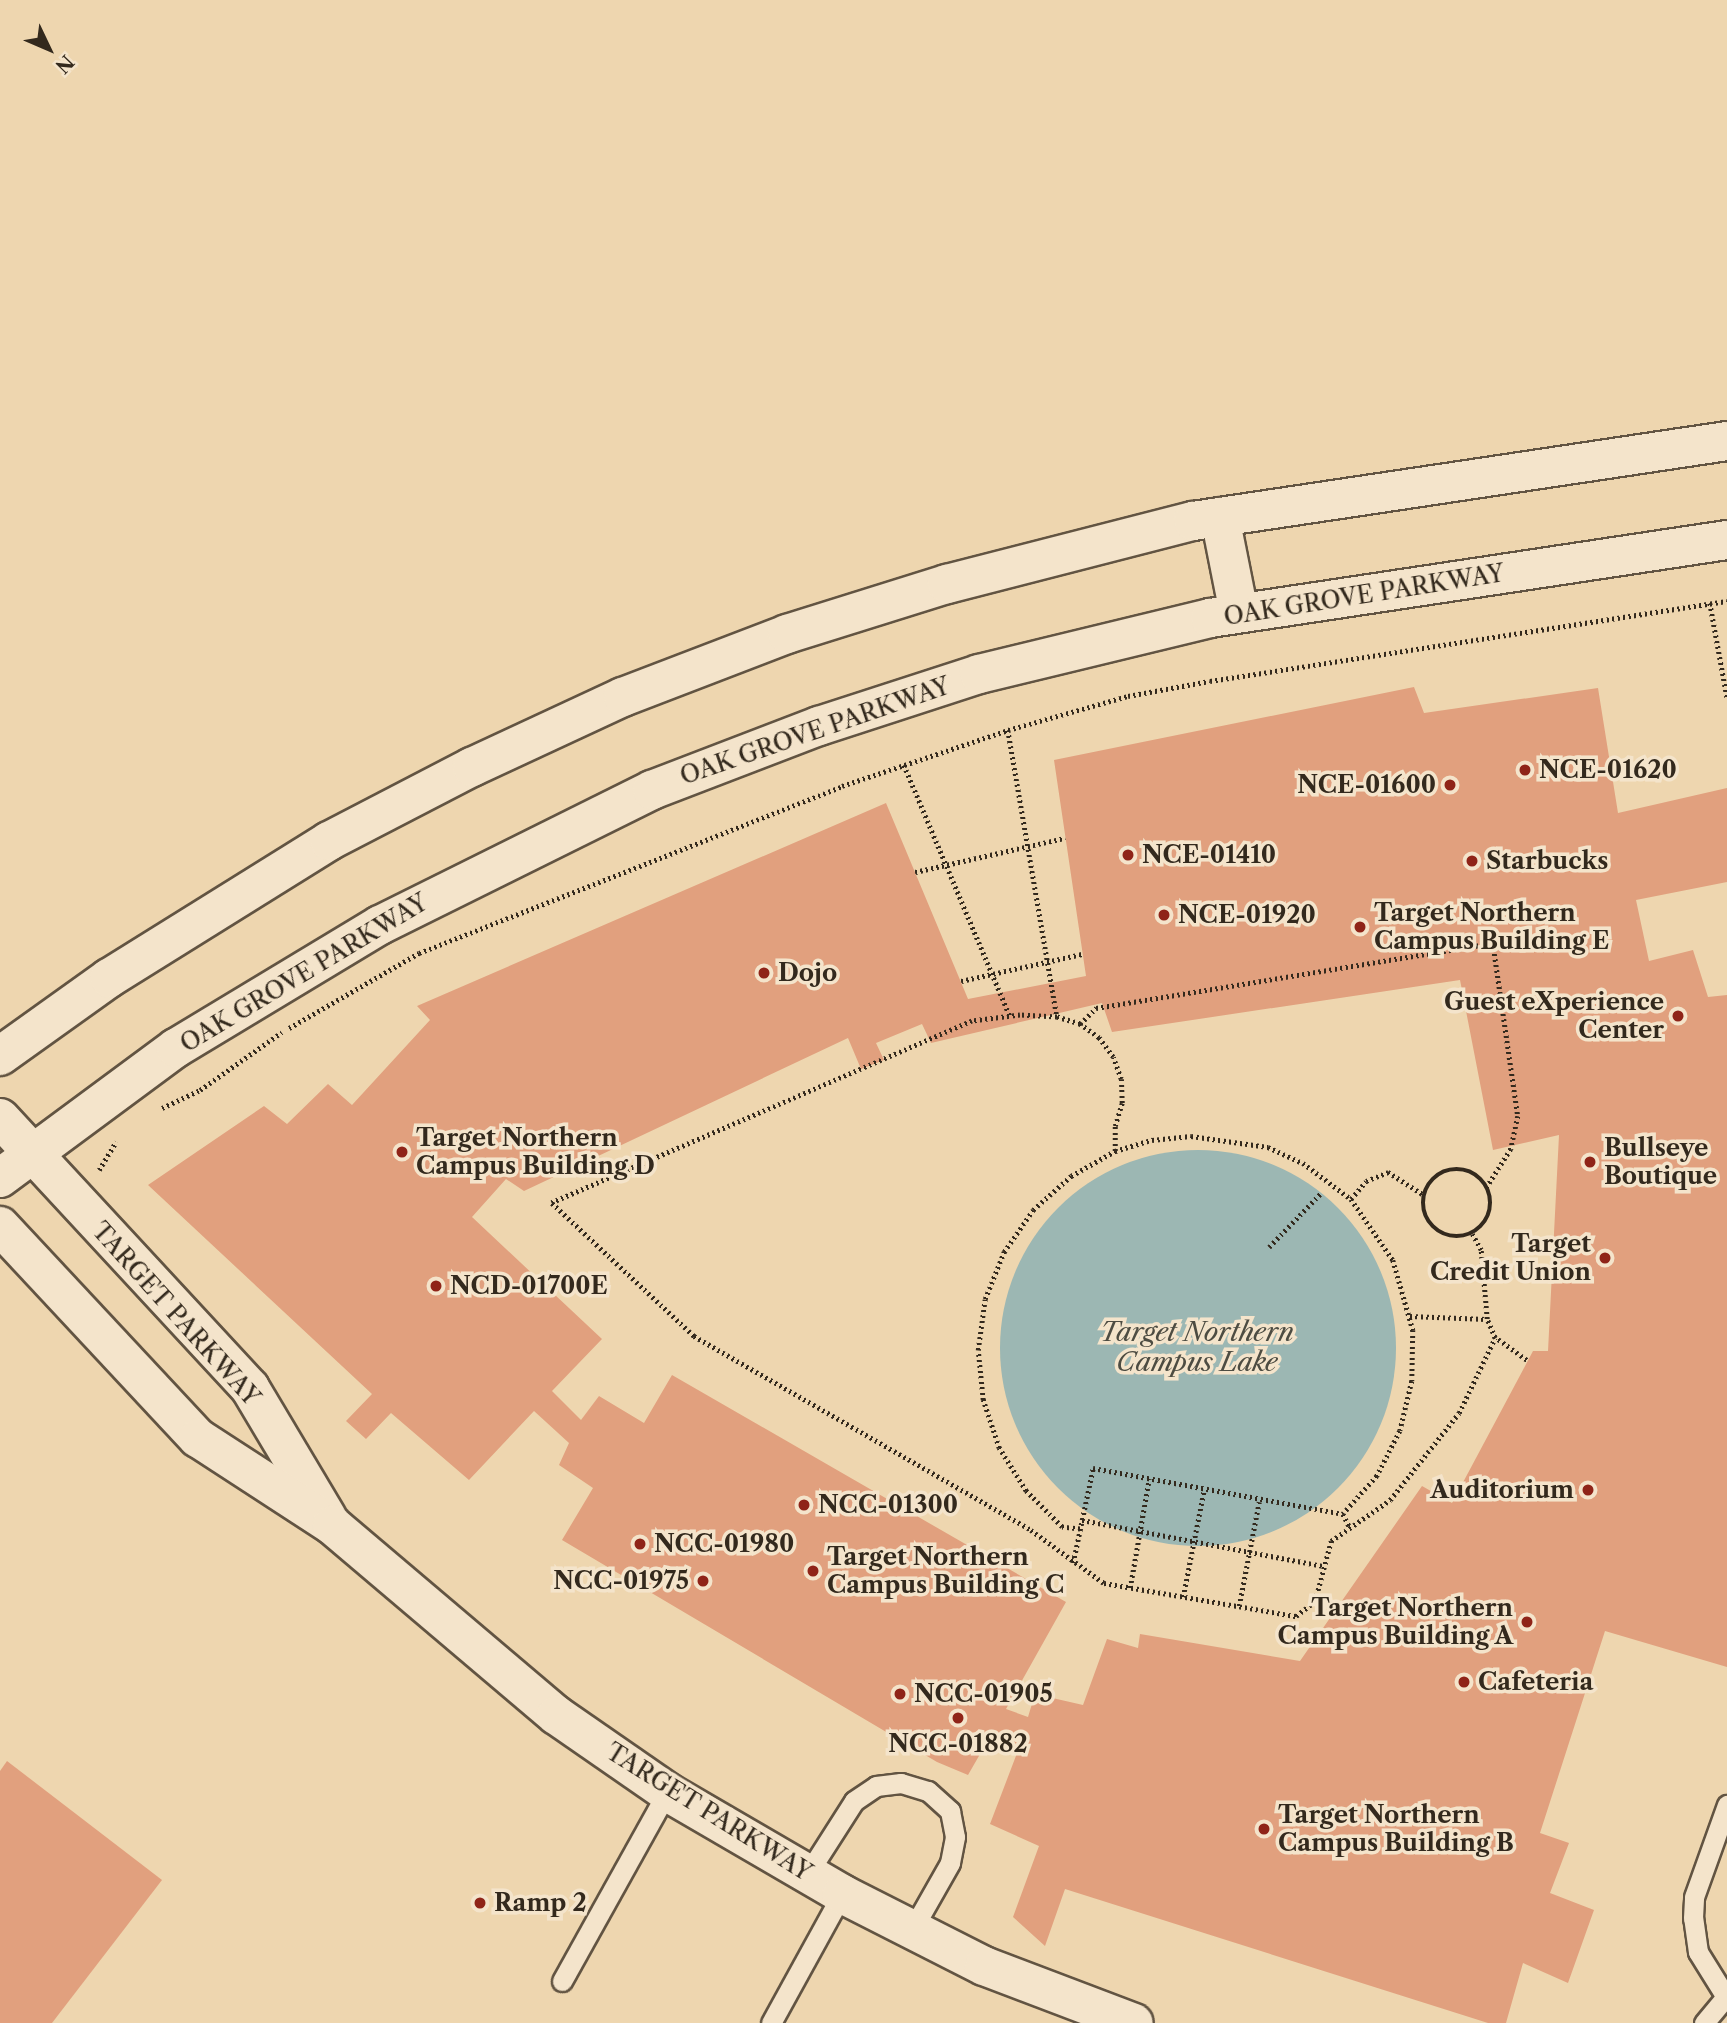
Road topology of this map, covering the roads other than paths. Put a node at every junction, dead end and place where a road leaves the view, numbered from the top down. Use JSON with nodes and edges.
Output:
{"nodes":[{"id":1,"x":1727,"y":441,"type":"edge"},
{"id":2,"x":1220,"y":517,"type":"junction"},
{"id":3,"x":1727,"y":540,"type":"edge"},
{"id":4,"x":1239,"y":613,"type":"junction"},
{"id":5,"x":0,"y":1056,"type":"edge"},
{"id":6,"x":0,"y":1118,"type":"edge"},
{"id":7,"x":32,"y":1154,"type":"junction"},
{"id":8,"x":0,"y":1178,"type":"edge"},
{"id":9,"x":0,"y":1226,"type":"edge"},
{"id":10,"x":332,"y":1524,"type":"junction"},
{"id":11,"x":667,"y":1792,"type":"junction"},
{"id":12,"x":1727,"y":1805,"type":"edge"},
{"id":13,"x":808,"y":1873,"type":"junction"},
{"id":14,"x":842,"y":1894,"type":"junction"},
{"id":15,"x":912,"y":1930,"type":"junction"},
{"id":16,"x":562,"y":1981,"type":"dead end"},
{"id":17,"x":1726,"y":1996,"type":"edge"},
{"id":18,"x":771,"y":2023,"type":"edge"},
{"id":19,"x":1134,"y":2023,"type":"edge"},
{"id":20,"x":1703,"y":2023,"type":"edge"}],
"edges":[{"from":1,"to":2,"type":"street"},
{"from":2,"to":4,"type":"street"},
{"from":2,"to":5,"type":"street"},
{"from":3,"to":4,"type":"street","name":"OAK GROVE PARKWAY"},
{"from":4,"to":7,"type":"street","name":"OAK GROVE PARKWAY"},
{"from":6,"to":7,"type":"street","name":"TARGET PARKWAY"},
{"from":7,"to":8,"type":"street","name":"OAK GROVE PARKWAY"},
{"from":7,"to":10,"type":"street","name":"TARGET PARKWAY"},
{"from":9,"to":10,"type":"street","name":"TARGET PARKWAY"},
{"from":10,"to":11,"type":"street","name":"TARGET PARKWAY"},
{"from":11,"to":13,"type":"street","name":"TARGET PARKWAY"},
{"from":11,"to":16,"type":"lane"},
{"from":12,"to":17,"type":"lane"},
{"from":13,"to":14,"type":"street","name":"TARGET PARKWAY"},
{"from":13,"to":15,"type":"lane"},
{"from":14,"to":15,"type":"street","name":"TARGET PARKWAY"},
{"from":14,"to":18,"type":"lane"},
{"from":15,"to":19,"type":"street","name":"TARGET PARKWAY"},
{"from":17,"to":20,"type":"lane"}]}
